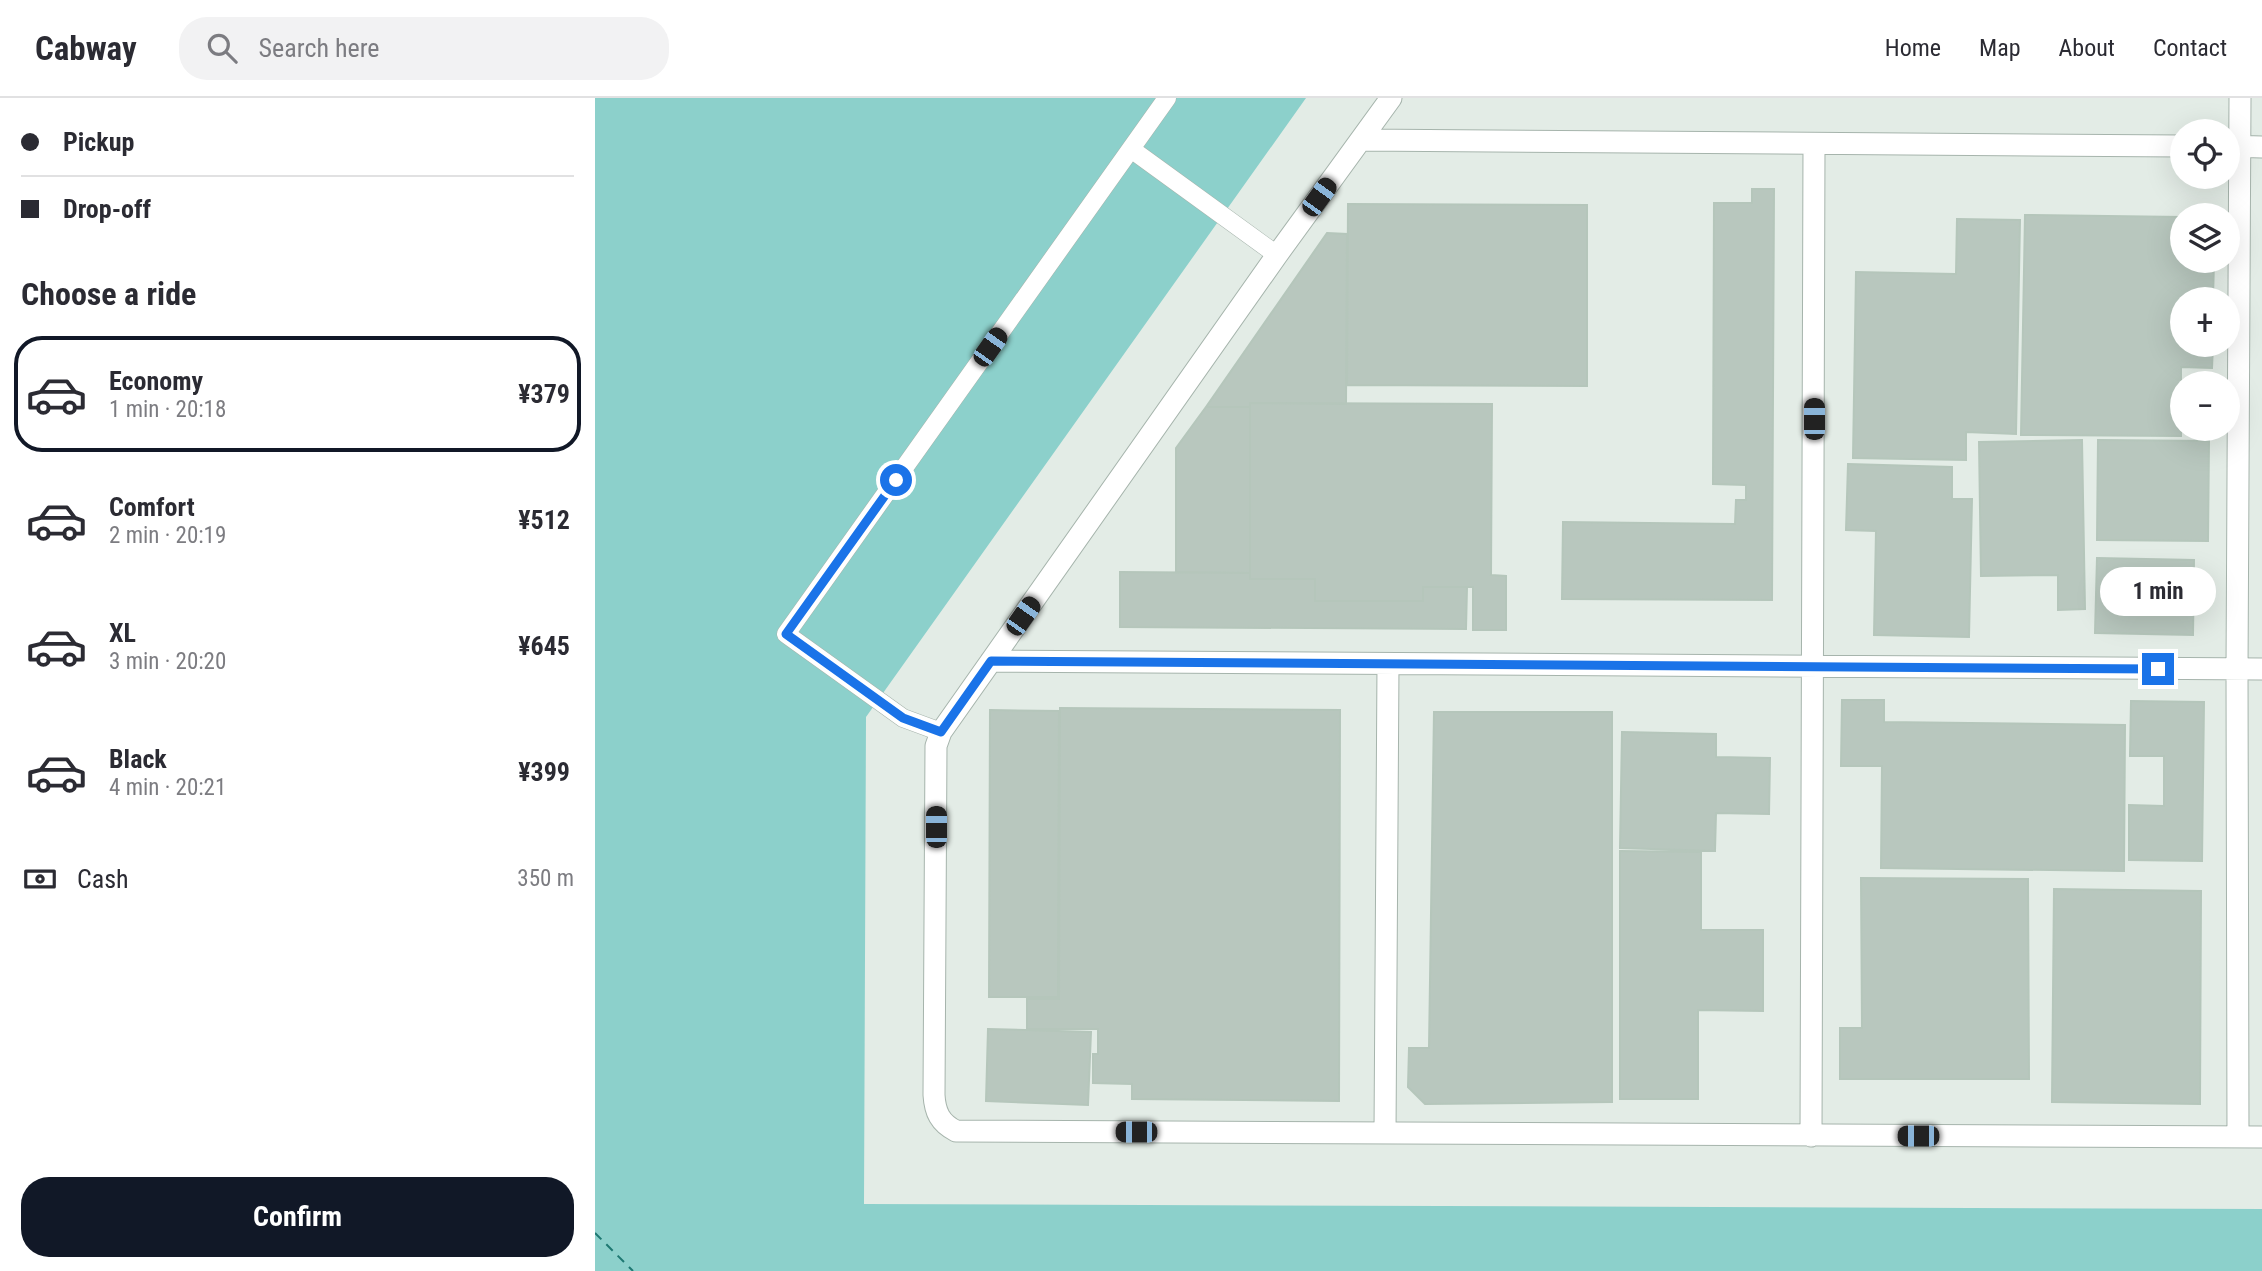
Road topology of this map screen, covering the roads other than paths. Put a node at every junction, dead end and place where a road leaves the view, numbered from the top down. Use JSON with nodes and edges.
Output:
{"nodes":[{"id":1,"x":1167,"y":98,"type":"edge"},
{"id":2,"x":1391,"y":98,"type":"edge"},
{"id":3,"x":2241,"y":98,"type":"edge"},
{"id":4,"x":2238,"y":119,"type":"edge"},
{"id":5,"x":1361,"y":140,"type":"junction"},
{"id":6,"x":1814,"y":145,"type":"junction"},
{"id":7,"x":2170,"y":146,"type":"edge"},
{"id":8,"x":2240,"y":146,"type":"edge"},
{"id":9,"x":2262,"y":147,"type":"edge"},
{"id":10,"x":1131,"y":149,"type":"junction"},
{"id":11,"x":2234,"y":189,"type":"edge"},
{"id":12,"x":1277,"y":255,"type":"junction"},
{"id":13,"x":991,"y":661,"type":"junction"},
{"id":14,"x":1388,"y":664,"type":"junction"},
{"id":15,"x":1814,"y":666,"type":"junction"},
{"id":16,"x":2237,"y":669,"type":"junction"},
{"id":17,"x":2262,"y":669,"type":"edge"},
{"id":18,"x":941,"y":732,"type":"junction"},
{"id":19,"x":1385,"y":1133,"type":"junction"},
{"id":20,"x":1811,"y":1136,"type":"junction"},
{"id":21,"x":2238,"y":1137,"type":"junction"},
{"id":22,"x":2262,"y":1137,"type":"edge"}],
"edges":[{"from":1,"to":10,"type":"lane"},
{"from":2,"to":5,"type":"street"},
{"from":3,"to":4,"type":"street"},
{"from":5,"to":6,"type":"street"},
{"from":5,"to":12,"type":"street"},
{"from":6,"to":7,"type":"street"},
{"from":6,"to":15,"type":"street"},
{"from":8,"to":9,"type":"street"},
{"from":10,"to":12,"type":"lane"},
{"from":10,"to":18,"type":"lane"},
{"from":11,"to":16,"type":"street"},
{"from":12,"to":13,"type":"street"},
{"from":13,"to":14,"type":"street"},
{"from":13,"to":18,"type":"street"},
{"from":14,"to":15,"type":"street"},
{"from":14,"to":19,"type":"street"},
{"from":15,"to":16,"type":"street"},
{"from":15,"to":20,"type":"street"},
{"from":16,"to":17,"type":"street"},
{"from":16,"to":21,"type":"street"},
{"from":18,"to":19,"type":"street"},
{"from":19,"to":20,"type":"street"},
{"from":20,"to":21,"type":"street"},
{"from":21,"to":22,"type":"street"}]}
